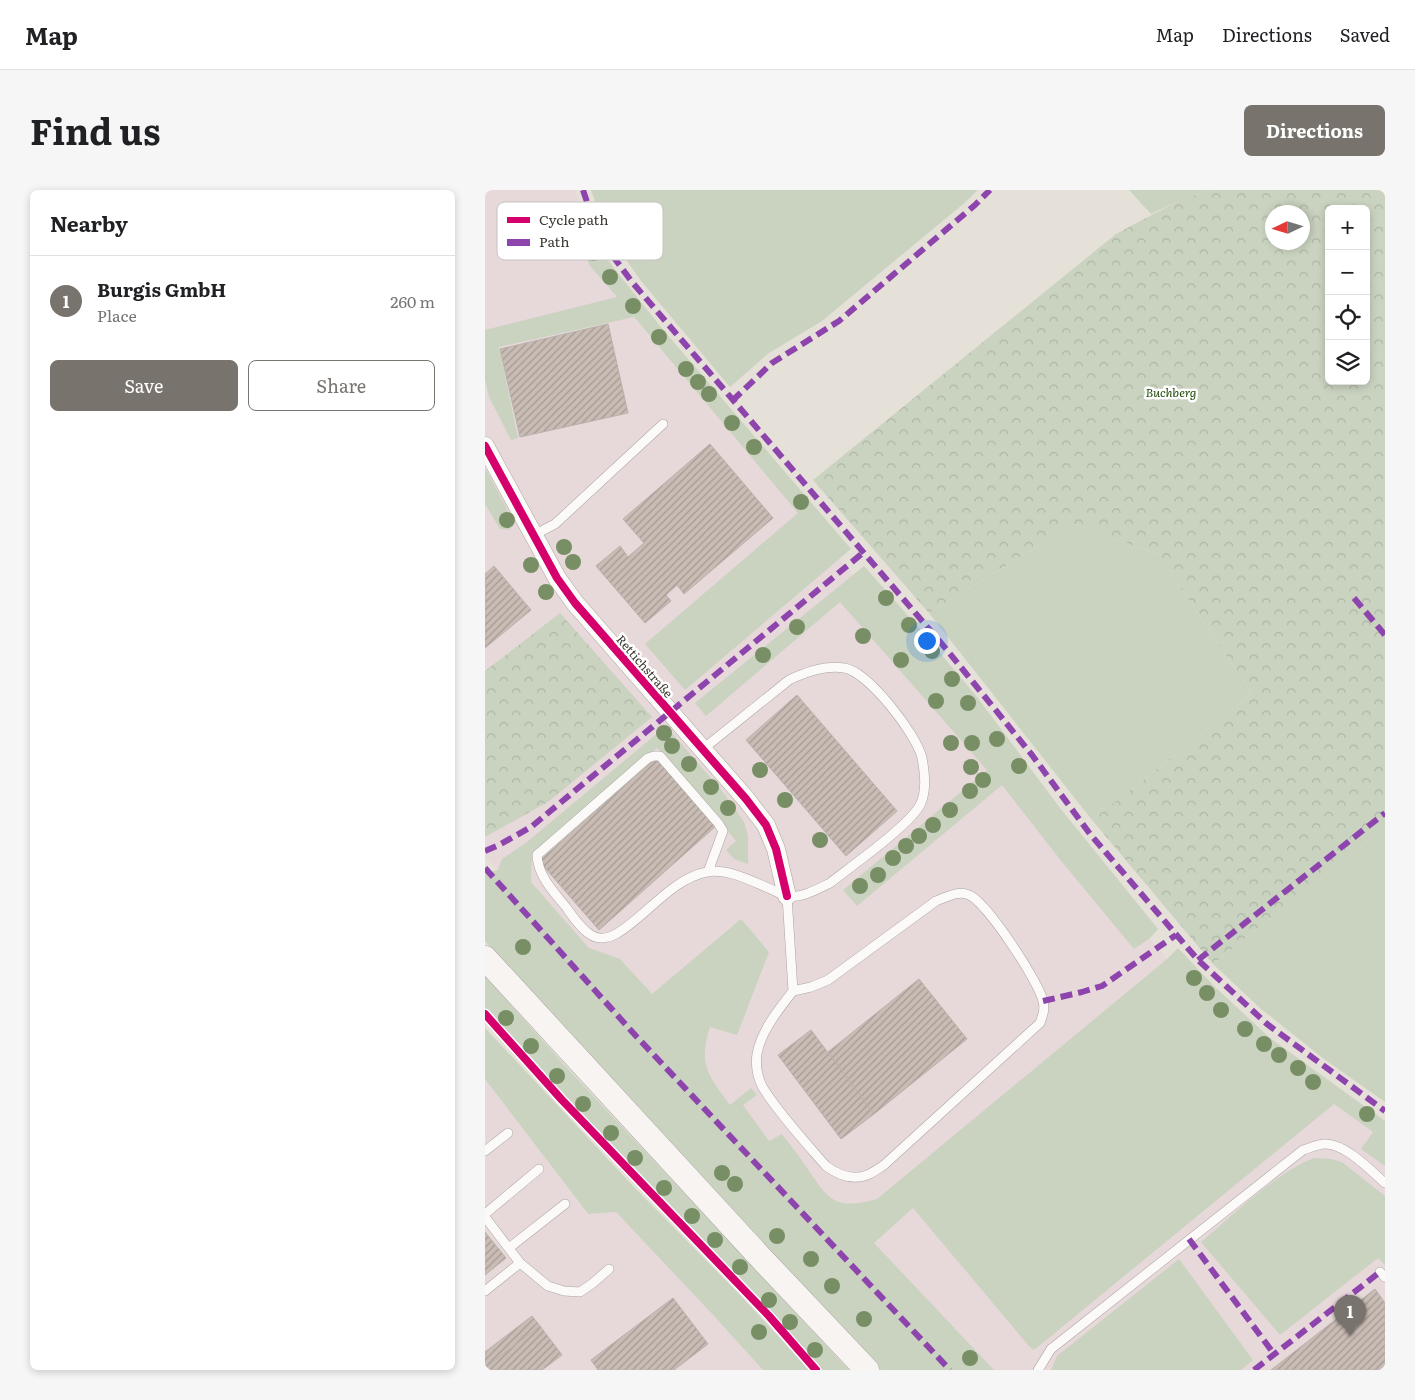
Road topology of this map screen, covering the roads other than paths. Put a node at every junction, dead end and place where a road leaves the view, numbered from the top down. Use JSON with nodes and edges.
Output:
{"nodes":[{"id":1,"x":663,"y":424,"type":"dead end"},
{"id":2,"x":485,"y":446,"type":"edge"},
{"id":3,"x":534,"y":535,"type":"junction"},
{"id":4,"x":703,"y":749,"type":"junction"},
{"id":5,"x":708,"y":872,"type":"junction"},
{"id":6,"x":787,"y":896,"type":"junction"},
{"id":7,"x":485,"y":958,"type":"edge"},
{"id":8,"x":793,"y":991,"type":"junction"},
{"id":9,"x":507,"y":1133,"type":"dead end"},
{"id":10,"x":485,"y":1151,"type":"edge"},
{"id":11,"x":539,"y":1170,"type":"dead end"},
{"id":12,"x":1385,"y":1183,"type":"edge"},
{"id":13,"x":565,"y":1204,"type":"dead end"},
{"id":14,"x":485,"y":1215,"type":"edge"},
{"id":15,"x":509,"y":1248,"type":"junction"},
{"id":16,"x":520,"y":1263,"type":"junction"},
{"id":17,"x":609,"y":1269,"type":"dead end"},
{"id":18,"x":485,"y":1291,"type":"edge"},
{"id":19,"x":867,"y":1370,"type":"edge"},
{"id":20,"x":1038,"y":1370,"type":"edge"}],
"edges":[{"from":1,"to":3,"type":"lane"},
{"from":2,"to":3,"type":"street","name":"Rettichstraße"},
{"from":3,"to":4,"type":"street","name":"Rettichstraße"},
{"from":4,"to":6,"type":"street","name":"Rettichstraße"},
{"from":4,"to":6,"type":"lane"},
{"from":5,"to":5,"type":"lane"},
{"from":5,"to":6,"type":"lane"},
{"from":6,"to":8,"type":"lane"},
{"from":7,"to":19,"type":"main road"},
{"from":8,"to":8,"type":"lane"},
{"from":9,"to":10,"type":"lane"},
{"from":11,"to":14,"type":"lane"},
{"from":12,"to":20,"type":"lane"},
{"from":13,"to":15,"type":"lane"},
{"from":14,"to":15,"type":"lane"},
{"from":15,"to":16,"type":"lane"},
{"from":16,"to":17,"type":"lane"},
{"from":16,"to":18,"type":"lane"}]}
